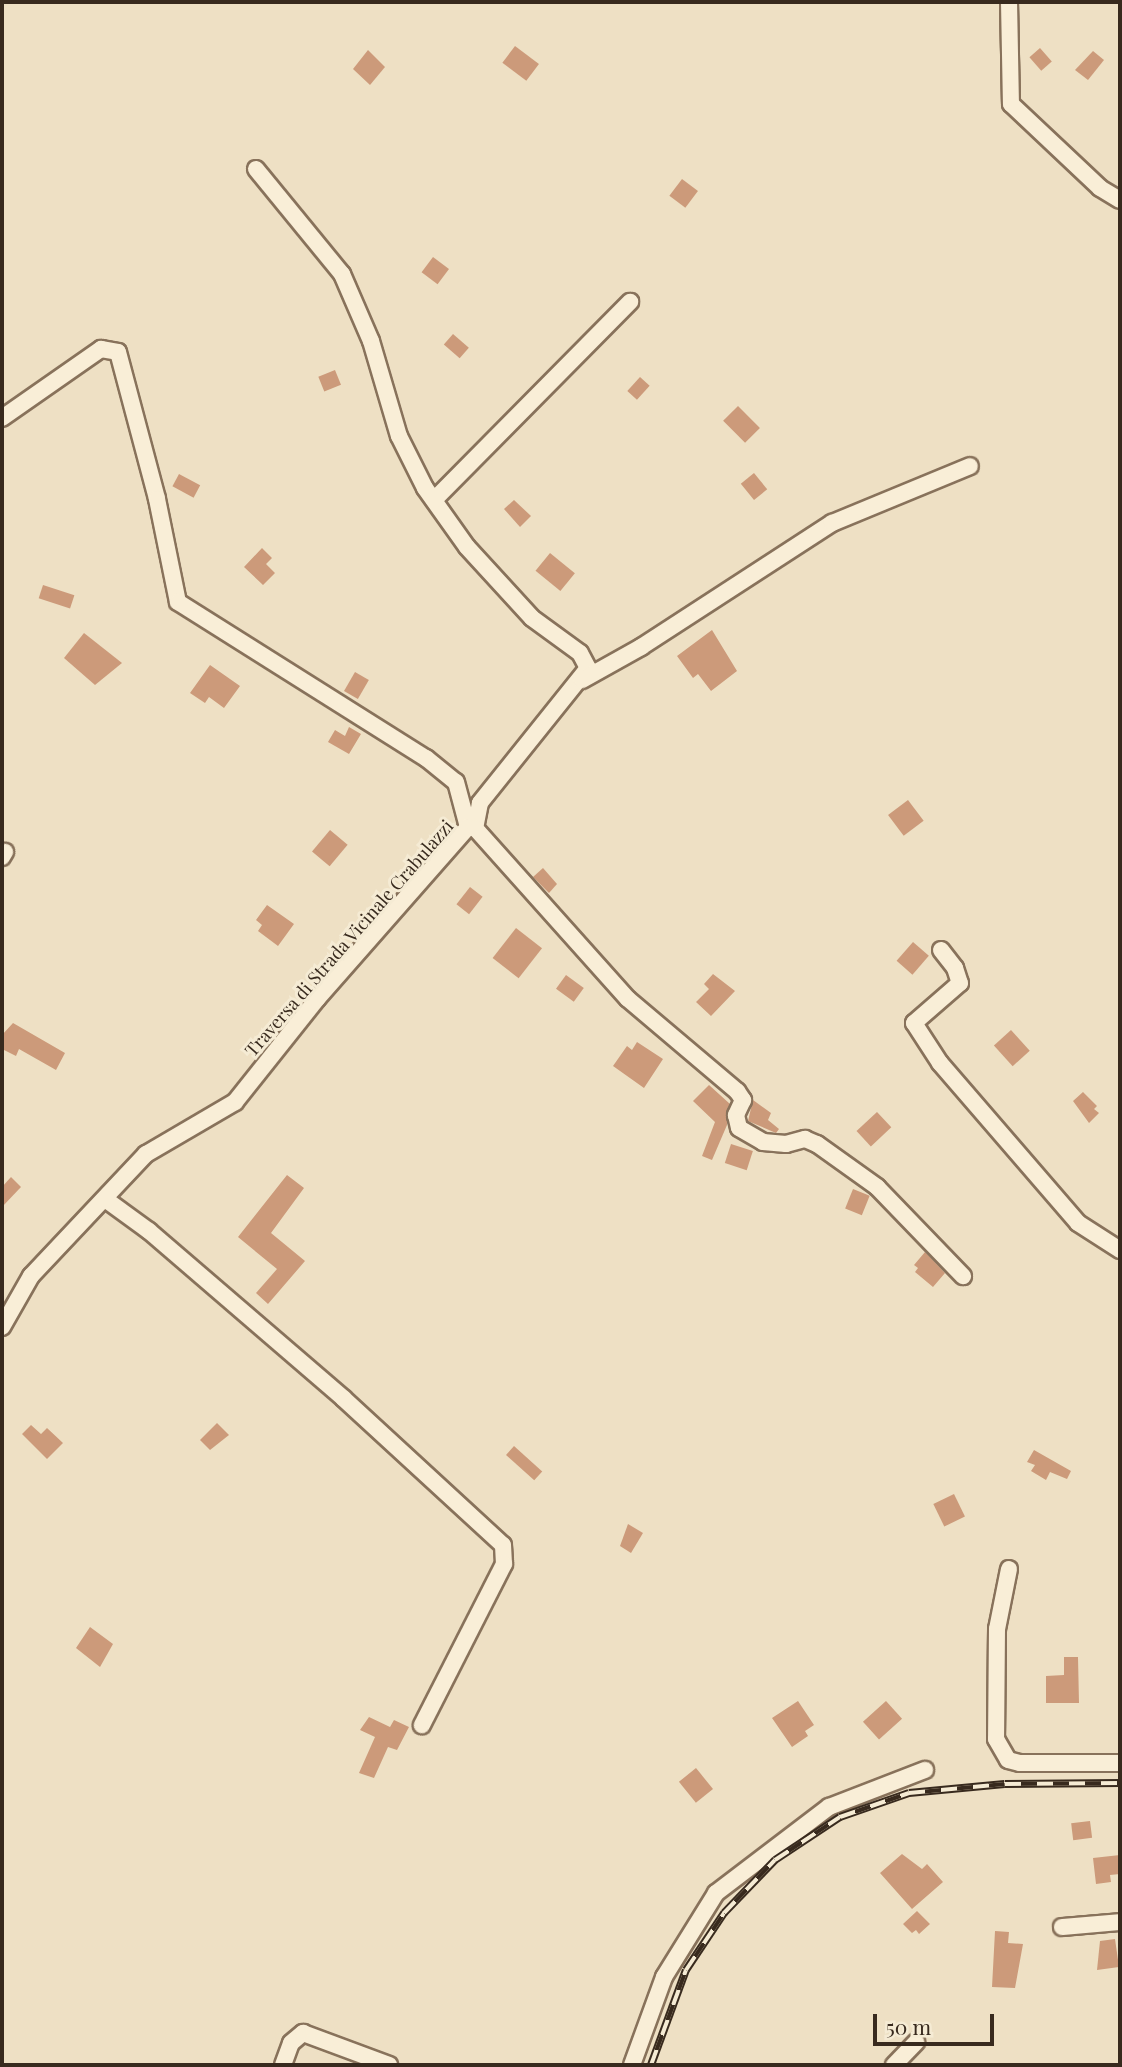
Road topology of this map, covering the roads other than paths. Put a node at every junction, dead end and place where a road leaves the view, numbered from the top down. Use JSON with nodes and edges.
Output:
{"nodes":[{"id":1,"x":1009,"y":2,"type":"edge"},
{"id":2,"x":256,"y":169,"type":"dead end"},
{"id":3,"x":1120,"y":200,"type":"edge"},
{"id":4,"x":630,"y":302,"type":"dead end"},
{"id":5,"x":2,"y":418,"type":"edge"},
{"id":6,"x":970,"y":466,"type":"dead end"},
{"id":7,"x":434,"y":500,"type":"junction"},
{"id":8,"x":582,"y":680,"type":"junction"},
{"id":9,"x":472,"y":827,"type":"junction"},
{"id":10,"x":941,"y":950,"type":"dead end"},
{"id":11,"x":105,"y":1199,"type":"junction"},
{"id":12,"x":1120,"y":1250,"type":"edge"},
{"id":13,"x":963,"y":1276,"type":"dead end"},
{"id":14,"x":2,"y":1327,"type":"edge"},
{"id":15,"x":1009,"y":1569,"type":"dead end"},
{"id":16,"x":422,"y":1725,"type":"dead end"},
{"id":17,"x":1120,"y":1763,"type":"edge"},
{"id":18,"x":925,"y":1770,"type":"dead end"},
{"id":19,"x":1120,"y":1922,"type":"edge"},
{"id":20,"x":1062,"y":1927,"type":"dead end"},
{"id":21,"x":916,"y":2042,"type":"dead end"},
{"id":22,"x":283,"y":2065,"type":"edge"},
{"id":23,"x":389,"y":2065,"type":"edge"},
{"id":24,"x":632,"y":2065,"type":"edge"},
{"id":25,"x":894,"y":2065,"type":"edge"}],
"edges":[{"from":1,"to":3,"type":"street"},
{"from":2,"to":7,"type":"street"},
{"from":4,"to":7,"type":"street"},
{"from":5,"to":9,"type":"street"},
{"from":6,"to":8,"type":"street"},
{"from":7,"to":8,"type":"street"},
{"from":8,"to":9,"type":"street"},
{"from":9,"to":11,"type":"street","name":"Traversa di Strada Vicinale Crabulazzi"},
{"from":9,"to":13,"type":"street","name":"Traversa di Strada Vicinale Crabulazzi"},
{"from":10,"to":12,"type":"street"},
{"from":11,"to":14,"type":"street","name":"Traversa di Strada Vicinale Crabulazzi"},
{"from":11,"to":16,"type":"street"},
{"from":15,"to":17,"type":"street"},
{"from":18,"to":24,"type":"street"},
{"from":19,"to":20,"type":"street"},
{"from":21,"to":25,"type":"street"},
{"from":22,"to":23,"type":"street"}]}
